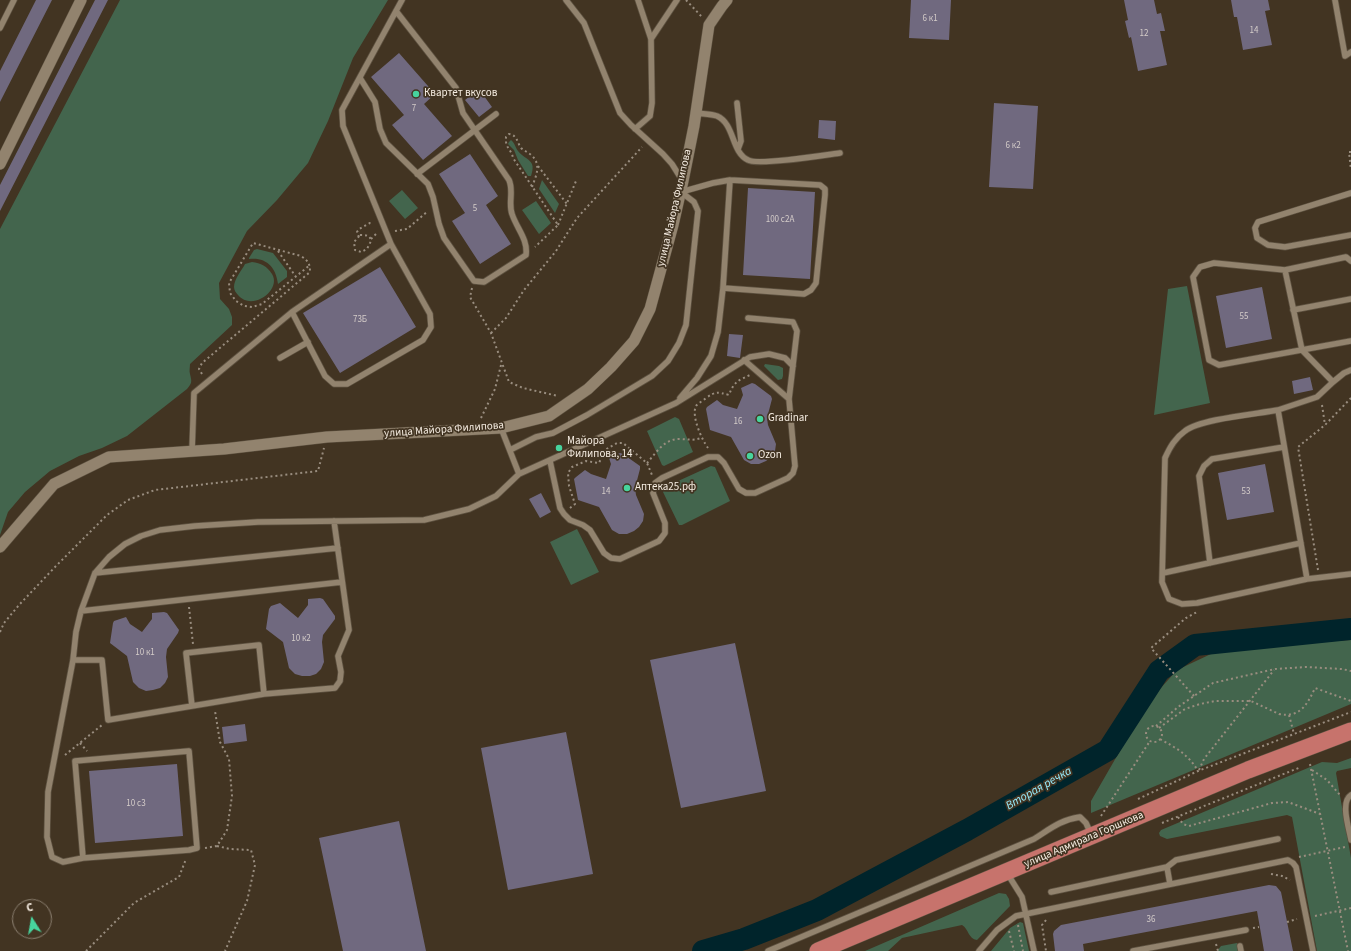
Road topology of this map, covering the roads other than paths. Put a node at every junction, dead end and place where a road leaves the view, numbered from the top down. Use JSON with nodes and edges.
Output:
{"nodes":[{"id":1,"x":14,"y":0,"type":"edge"},
{"id":2,"x":81,"y":0,"type":"edge"},
{"id":3,"x":402,"y":0,"type":"edge"},
{"id":4,"x":566,"y":0,"type":"edge"},
{"id":5,"x":638,"y":0,"type":"edge"},
{"id":6,"x":677,"y":0,"type":"edge"},
{"id":7,"x":727,"y":0,"type":"edge"},
{"id":8,"x":1335,"y":0,"type":"edge"},
{"id":9,"x":396,"y":11,"type":"junction"},
{"id":10,"x":0,"y":28,"type":"edge"},
{"id":11,"x":651,"y":40,"type":"junction"},
{"id":12,"x":1351,"y":52,"type":"edge"},
{"id":13,"x":360,"y":78,"type":"junction"},
{"id":14,"x":738,"y":104,"type":"dead end"},
{"id":15,"x":696,"y":113,"type":"junction"},
{"id":16,"x":496,"y":114,"type":"dead end"},
{"id":17,"x":635,"y":129,"type":"junction"},
{"id":18,"x":476,"y":130,"type":"junction"},
{"id":19,"x":738,"y":149,"type":"junction"},
{"id":20,"x":840,"y":153,"type":"dead end"},
{"id":21,"x":0,"y":164,"type":"edge"},
{"id":22,"x":417,"y":174,"type":"junction"},
{"id":23,"x":730,"y":180,"type":"junction"},
{"id":24,"x":682,"y":186,"type":"junction"},
{"id":25,"x":1351,"y":194,"type":"edge"},
{"id":26,"x":1351,"y":235,"type":"edge"},
{"id":27,"x":391,"y":244,"type":"junction"},
{"id":28,"x":1351,"y":261,"type":"edge"},
{"id":29,"x":1285,"y":270,"type":"junction"},
{"id":30,"x":723,"y":288,"type":"junction"},
{"id":31,"x":1351,"y":299,"type":"edge"},
{"id":32,"x":1293,"y":310,"type":"junction"},
{"id":33,"x":292,"y":312,"type":"junction"},
{"id":34,"x":748,"y":318,"type":"dead end"},
{"id":35,"x":1351,"y":341,"type":"edge"},
{"id":36,"x":308,"y":342,"type":"junction"},
{"id":37,"x":1302,"y":350,"type":"junction"},
{"id":38,"x":280,"y":358,"type":"dead end"},
{"id":39,"x":744,"y":360,"type":"junction"},
{"id":40,"x":793,"y":366,"type":"junction"},
{"id":41,"x":1351,"y":370,"type":"edge"},
{"id":42,"x":1333,"y":382,"type":"junction"},
{"id":43,"x":789,"y":399,"type":"junction"},
{"id":44,"x":676,"y":403,"type":"junction"},
{"id":45,"x":1278,"y":410,"type":"junction"},
{"id":46,"x":501,"y":428,"type":"junction"},
{"id":47,"x":1284,"y":447,"type":"junction"},
{"id":48,"x":510,"y":450,"type":"junction"},
{"id":49,"x":192,"y":452,"type":"junction"},
{"id":50,"x":550,"y":460,"type":"junction"},
{"id":51,"x":519,"y":474,"type":"junction"},
{"id":52,"x":334,"y":521,"type":"junction"},
{"id":53,"x":1301,"y":543,"type":"junction"},
{"id":54,"x":0,"y":547,"type":"edge"},
{"id":55,"x":338,"y":548,"type":"junction"},
{"id":56,"x":1210,"y":563,"type":"junction"},
{"id":57,"x":95,"y":573,"type":"junction"},
{"id":58,"x":1163,"y":573,"type":"junction"},
{"id":59,"x":1351,"y":574,"type":"edge"},
{"id":60,"x":1307,"y":579,"type":"junction"},
{"id":61,"x":342,"y":582,"type":"junction"},
{"id":62,"x":81,"y":611,"type":"junction"},
{"id":63,"x":73,"y":660,"type":"junction"},
{"id":64,"x":264,"y":694,"type":"junction"},
{"id":65,"x":192,"y":706,"type":"junction"},
{"id":66,"x":1351,"y":731,"type":"edge"},
{"id":67,"x":1349,"y":797,"type":"edge"},
{"id":68,"x":1092,"y":837,"type":"junction"},
{"id":69,"x":1278,"y":840,"type":"dead end"},
{"id":70,"x":1351,"y":840,"type":"edge"},
{"id":71,"x":83,"y":858,"type":"junction"},
{"id":72,"x":1167,"y":867,"type":"junction"},
{"id":73,"x":1007,"y":872,"type":"junction"},
{"id":74,"x":1170,"y":884,"type":"junction"},
{"id":75,"x":1051,"y":892,"type":"dead end"},
{"id":76,"x":1026,"y":913,"type":"junction"},
{"id":77,"x":1246,"y":930,"type":"dead end"},
{"id":78,"x":768,"y":951,"type":"edge"},
{"id":79,"x":818,"y":951,"type":"edge"},
{"id":80,"x":978,"y":951,"type":"edge"},
{"id":81,"x":1034,"y":951,"type":"edge"},
{"id":82,"x":1133,"y":951,"type":"edge"},
{"id":83,"x":1313,"y":951,"type":"edge"}],
"edges":[{"from":1,"to":10,"type":"lane"},
{"from":2,"to":21,"type":"street"},
{"from":3,"to":9,"type":"lane"},
{"from":4,"to":17,"type":"lane"},
{"from":5,"to":11,"type":"lane"},
{"from":6,"to":11,"type":"lane"},
{"from":7,"to":15,"type":"street","name":"улица Майора Филипова"},
{"from":8,"to":12,"type":"lane"},
{"from":9,"to":13,"type":"lane"},
{"from":9,"to":18,"type":"lane"},
{"from":11,"to":17,"type":"lane"},
{"from":13,"to":22,"type":"lane"},
{"from":13,"to":27,"type":"lane"},
{"from":14,"to":19,"type":"lane"},
{"from":15,"to":19,"type":"lane"},
{"from":15,"to":24,"type":"street","name":"улица Майора Филипова"},
{"from":16,"to":18,"type":"lane"},
{"from":17,"to":24,"type":"lane"},
{"from":18,"to":22,"type":"lane"},
{"from":18,"to":22,"type":"lane"},
{"from":19,"to":20,"type":"lane"},
{"from":23,"to":24,"type":"lane"},
{"from":23,"to":30,"type":"lane"},
{"from":23,"to":30,"type":"lane"},
{"from":24,"to":46,"type":"street","name":"улица Майора Филипова"},
{"from":24,"to":48,"type":"lane"},
{"from":25,"to":26,"type":"lane"},
{"from":27,"to":33,"type":"lane"},
{"from":27,"to":36,"type":"lane"},
{"from":28,"to":29,"type":"lane"},
{"from":29,"to":32,"type":"lane"},
{"from":29,"to":37,"type":"lane"},
{"from":30,"to":44,"type":"lane"},
{"from":31,"to":32,"type":"lane"},
{"from":32,"to":37,"type":"lane"},
{"from":33,"to":36,"type":"lane"},
{"from":33,"to":49,"type":"lane"},
{"from":34,"to":40,"type":"lane"},
{"from":35,"to":37,"type":"lane"},
{"from":36,"to":38,"type":"lane"},
{"from":37,"to":42,"type":"lane"},
{"from":39,"to":40,"type":"lane"},
{"from":39,"to":43,"type":"lane"},
{"from":39,"to":44,"type":"lane"},
{"from":40,"to":43,"type":"lane"},
{"from":41,"to":42,"type":"lane"},
{"from":42,"to":45,"type":"lane"},
{"from":43,"to":50,"type":"lane"},
{"from":44,"to":50,"type":"lane"},
{"from":45,"to":47,"type":"lane"},
{"from":45,"to":58,"type":"lane"},
{"from":46,"to":48,"type":"lane"},
{"from":46,"to":49,"type":"street","name":"улица Майора Филипова"},
{"from":47,"to":53,"type":"lane"},
{"from":47,"to":56,"type":"lane"},
{"from":48,"to":51,"type":"lane"},
{"from":49,"to":54,"type":"street","name":"улица Майора Филипова"},
{"from":50,"to":51,"type":"lane"},
{"from":51,"to":52,"type":"lane"},
{"from":52,"to":55,"type":"lane"},
{"from":52,"to":57,"type":"lane"},
{"from":53,"to":56,"type":"lane"},
{"from":53,"to":60,"type":"lane"},
{"from":55,"to":57,"type":"lane"},
{"from":55,"to":61,"type":"lane"},
{"from":56,"to":58,"type":"lane"},
{"from":57,"to":62,"type":"lane"},
{"from":58,"to":60,"type":"lane"},
{"from":59,"to":60,"type":"lane"},
{"from":61,"to":62,"type":"lane"},
{"from":61,"to":64,"type":"lane"},
{"from":62,"to":63,"type":"lane"},
{"from":63,"to":65,"type":"lane"},
{"from":63,"to":71,"type":"lane"},
{"from":64,"to":65,"type":"lane"},
{"from":64,"to":65,"type":"lane"},
{"from":66,"to":68,"type":"main road","name":"улица Адмирала Горшкова"},
{"from":67,"to":70,"type":"lane"},
{"from":68,"to":73,"type":"main road","name":"улица Адмирала Горшкова"},
{"from":68,"to":78,"type":"lane"},
{"from":69,"to":72,"type":"lane"},
{"from":71,"to":71,"type":"lane"},
{"from":72,"to":74,"type":"lane"},
{"from":72,"to":75,"type":"lane"},
{"from":73,"to":76,"type":"lane"},
{"from":73,"to":79,"type":"main road","name":"улица Адмирала Горшкова"},
{"from":74,"to":76,"type":"lane"},
{"from":74,"to":83,"type":"lane"},
{"from":76,"to":80,"type":"lane"},
{"from":76,"to":81,"type":"lane"},
{"from":77,"to":82,"type":"lane"}]}
